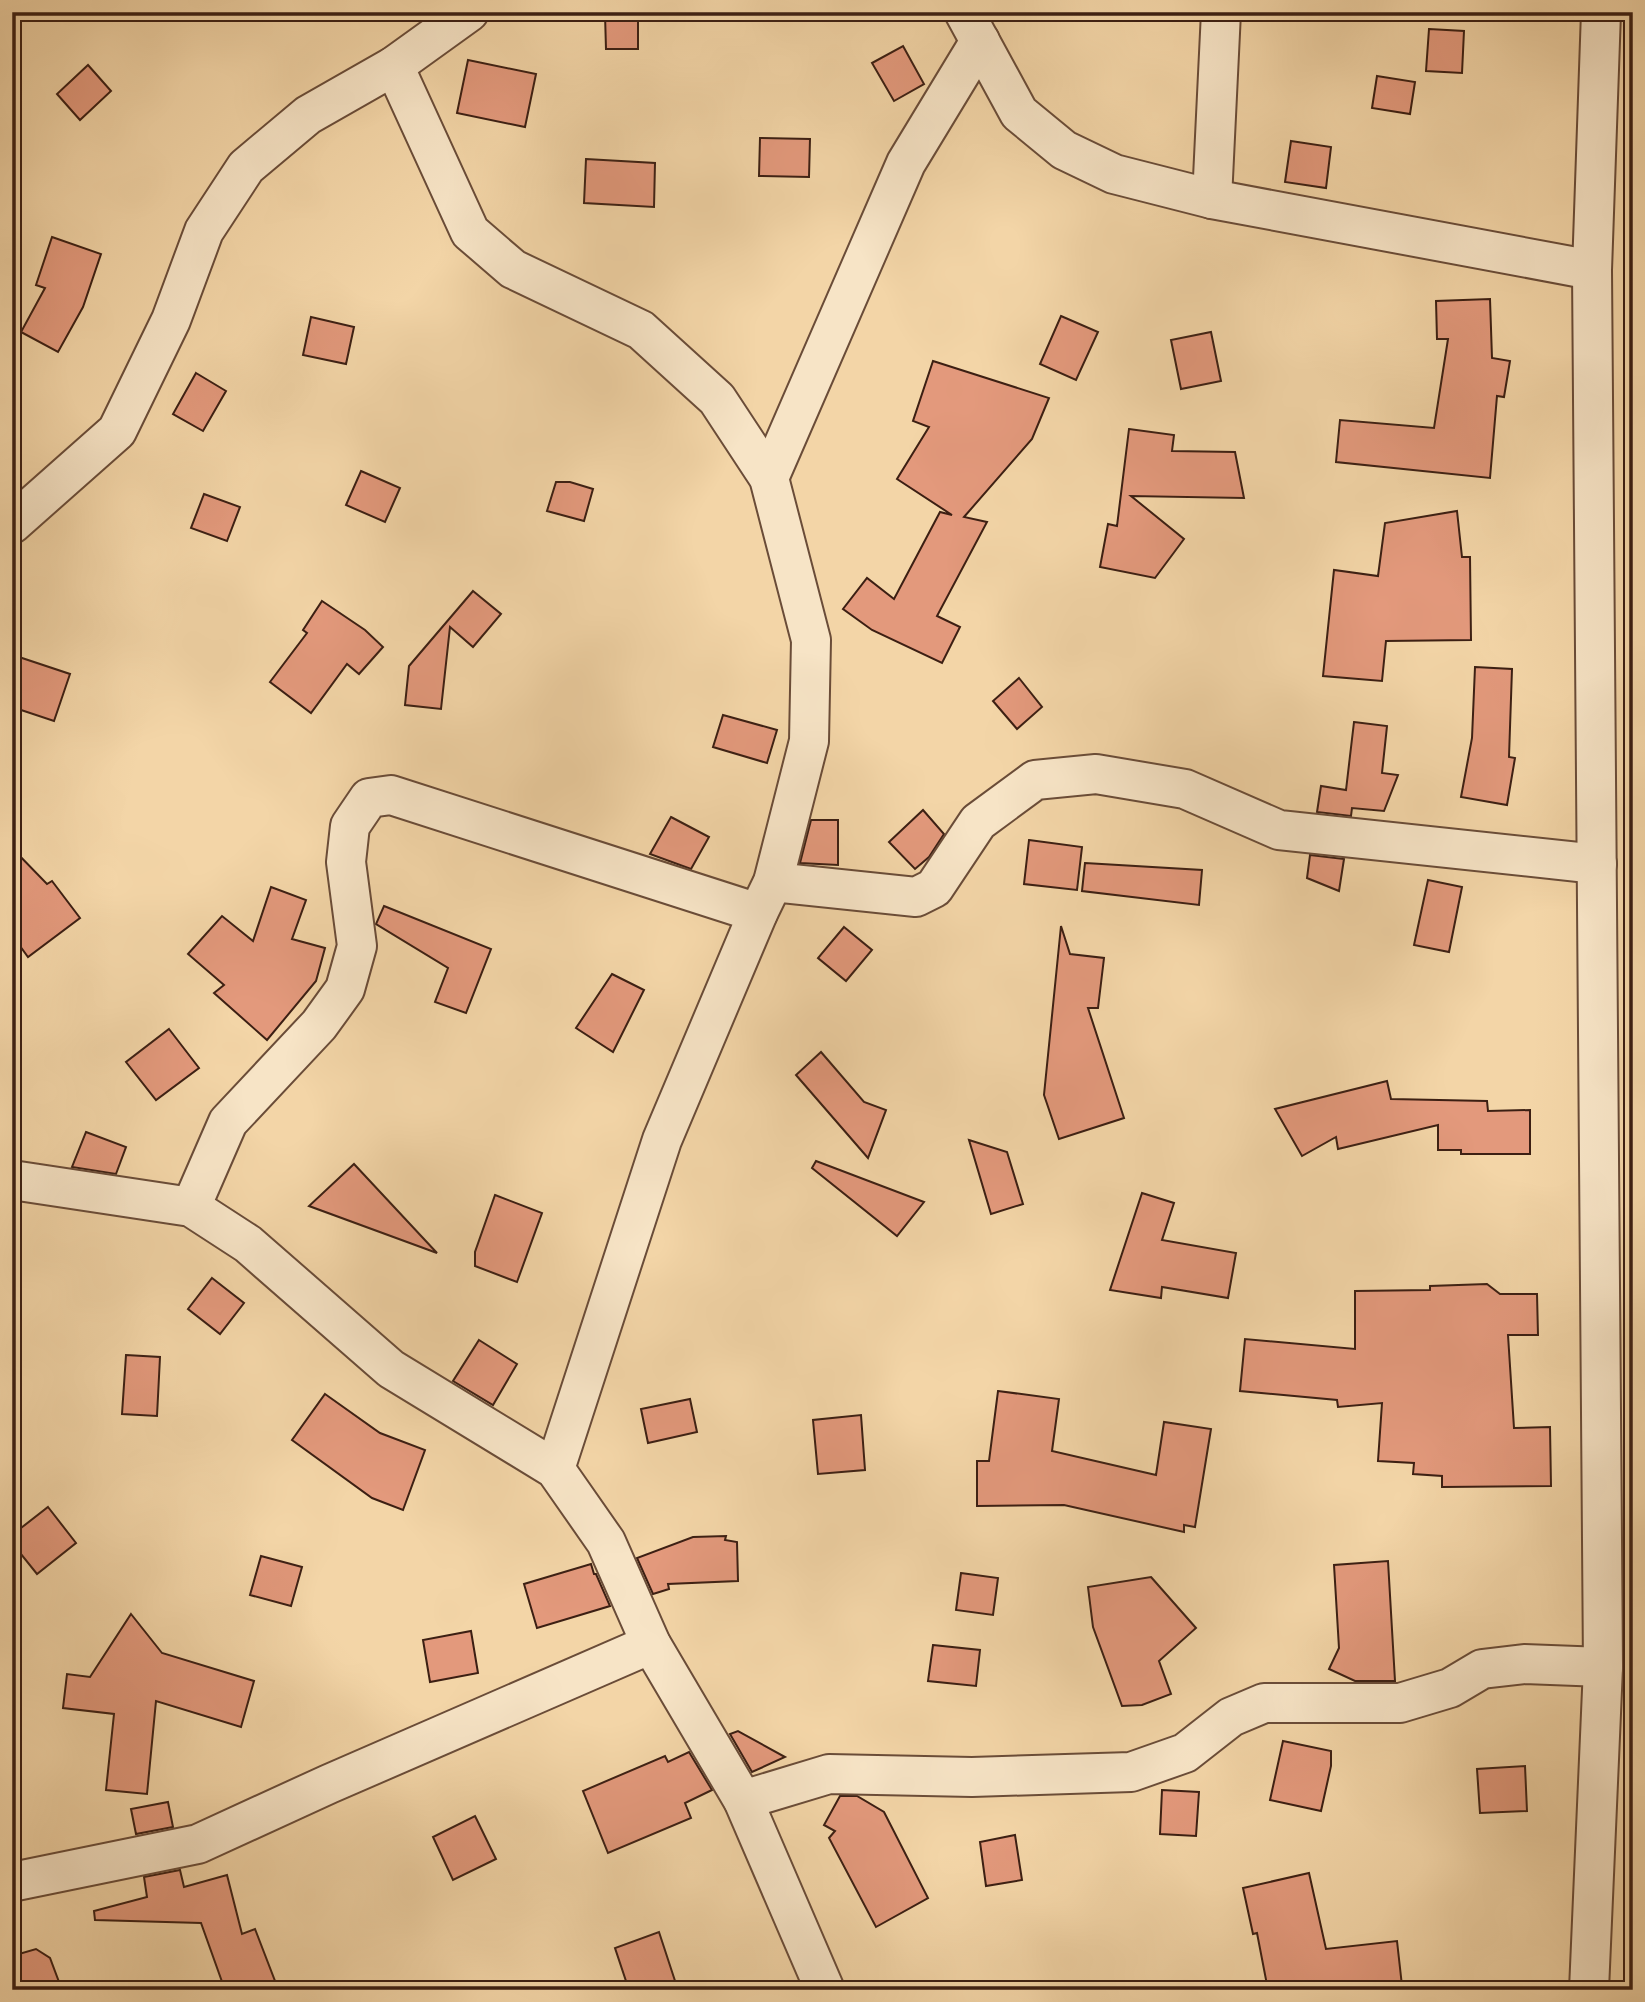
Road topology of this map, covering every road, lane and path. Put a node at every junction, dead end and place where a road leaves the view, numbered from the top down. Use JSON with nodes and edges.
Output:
{"nodes":[{"id":1,"x":469,"y":12,"type":"edge"},
{"id":2,"x":1221,"y":12,"type":"edge"},
{"id":3,"x":1601,"y":12,"type":"edge"},
{"id":4,"x":972,"y":27,"type":"edge"},
{"id":5,"x":394,"y":66,"type":"junction"},
{"id":6,"x":1212,"y":199,"type":"junction"},
{"id":7,"x":1592,"y":270,"type":"junction"},
{"id":8,"x":769,"y":478,"type":"junction"},
{"id":9,"x":12,"y":524,"type":"edge"},
{"id":10,"x":1597,"y":864,"type":"junction"},
{"id":11,"x":765,"y":898,"type":"junction"},
{"id":12,"x":12,"y":1180,"type":"edge"},
{"id":13,"x":191,"y":1207,"type":"junction"},
{"id":14,"x":555,"y":1469,"type":"junction"},
{"id":15,"x":651,"y":1644,"type":"junction"},
{"id":16,"x":1603,"y":1667,"type":"junction"},
{"id":17,"x":743,"y":1800,"type":"junction"},
{"id":18,"x":12,"y":1882,"type":"edge"},
{"id":19,"x":825,"y":1990,"type":"edge"},
{"id":20,"x":1588,"y":1990,"type":"edge"}],
"edges":[{"from":1,"to":5,"type":"street"},
{"from":2,"to":6,"type":"street"},
{"from":3,"to":7,"type":"street"},
{"from":4,"to":6,"type":"street"},
{"from":4,"to":8,"type":"street"},
{"from":5,"to":8,"type":"street"},
{"from":5,"to":9,"type":"street"},
{"from":6,"to":7,"type":"street"},
{"from":7,"to":10,"type":"street"},
{"from":8,"to":11,"type":"street"},
{"from":10,"to":11,"type":"street"},
{"from":10,"to":16,"type":"street"},
{"from":11,"to":13,"type":"street"},
{"from":11,"to":14,"type":"street"},
{"from":12,"to":13,"type":"street"},
{"from":13,"to":14,"type":"street"},
{"from":14,"to":15,"type":"street"},
{"from":15,"to":17,"type":"street"},
{"from":15,"to":18,"type":"street"},
{"from":16,"to":17,"type":"street"},
{"from":16,"to":20,"type":"street"},
{"from":17,"to":19,"type":"street"}]}
